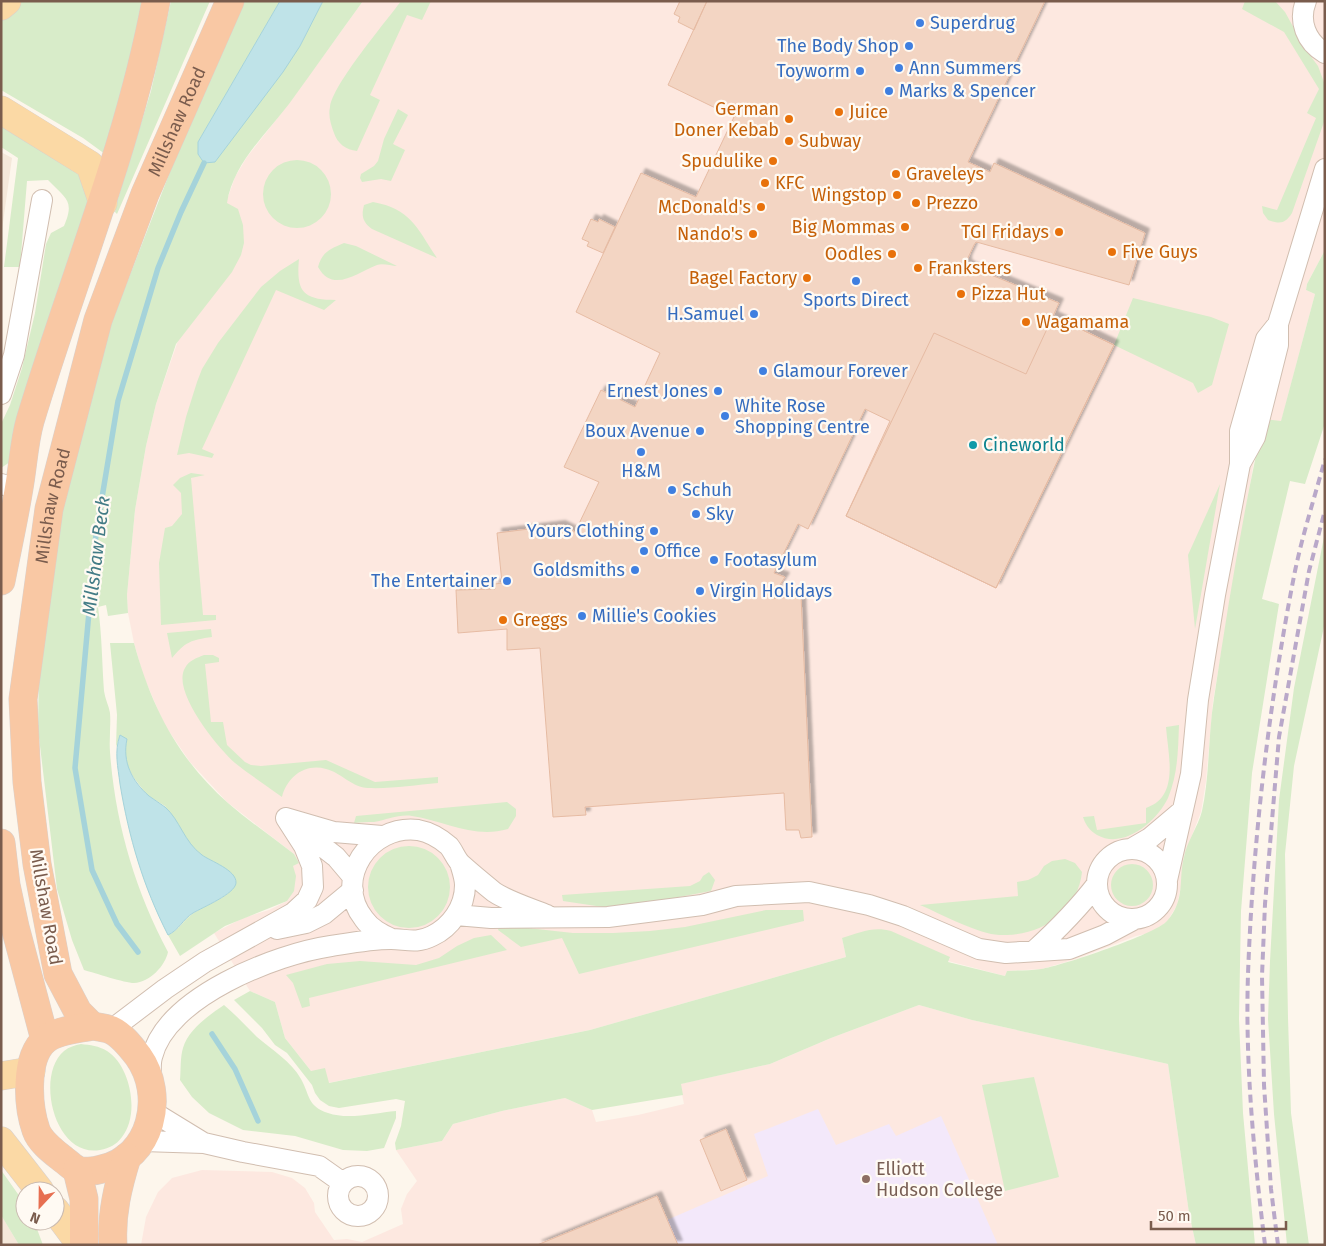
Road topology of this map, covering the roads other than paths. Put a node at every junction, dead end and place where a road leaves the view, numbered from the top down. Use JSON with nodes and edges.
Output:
{"nodes":[{"id":1,"x":7,"y":1,"type":"edge"},
{"id":2,"x":156,"y":1,"type":"edge"},
{"id":3,"x":230,"y":1,"type":"edge"},
{"id":4,"x":1306,"y":1,"type":"edge"},
{"id":5,"x":1,"y":6,"type":"edge"},
{"id":6,"x":1325,"y":53,"type":"edge"},
{"id":7,"x":1,"y":110,"type":"edge"},
{"id":8,"x":1325,"y":169,"type":"edge"},
{"id":9,"x":42,"y":200,"type":"dead end"},
{"id":10,"x":103,"y":203,"type":"junction"},
{"id":11,"x":91,"y":236,"type":"junction"},
{"id":12,"x":124,"y":249,"type":"junction"},
{"id":13,"x":7,"y":355,"type":"edge"},
{"id":14,"x":1,"y":394,"type":"edge"},
{"id":15,"x":10,"y":486,"type":"edge"},
{"id":16,"x":1,"y":581,"type":"edge"},
{"id":17,"x":1182,"y":810,"type":"junction"},
{"id":18,"x":286,"y":818,"type":"junction"},
{"id":19,"x":382,"y":836,"type":"junction"},
{"id":20,"x":1,"y":843,"type":"edge"},
{"id":21,"x":1132,"y":849,"type":"junction"},
{"id":22,"x":460,"y":863,"type":"junction"},
{"id":23,"x":1167,"y":880,"type":"junction"},
{"id":24,"x":353,"y":884,"type":"junction"},
{"id":25,"x":1097,"y":884,"type":"junction"},
{"id":26,"x":456,"y":915,"type":"junction"},
{"id":27,"x":553,"y":918,"type":"junction"},
{"id":28,"x":1136,"y":919,"type":"junction"},
{"id":29,"x":255,"y":934,"type":"junction"},
{"id":30,"x":392,"y":939,"type":"junction"},
{"id":31,"x":1034,"y":951,"type":"junction"},
{"id":32,"x":101,"y":1028,"type":"junction"},
{"id":33,"x":45,"y":1040,"type":"junction"},
{"id":34,"x":31,"y":1071,"type":"junction"},
{"id":35,"x":1,"y":1076,"type":"edge"},
{"id":36,"x":151,"y":1084,"type":"junction"},
{"id":37,"x":153,"y":1112,"type":"junction"},
{"id":38,"x":1,"y":1123,"type":"edge"},
{"id":39,"x":1,"y":1141,"type":"edge"},
{"id":40,"x":204,"y":1143,"type":"junction"},
{"id":41,"x":135,"y":1149,"type":"junction"},
{"id":42,"x":52,"y":1151,"type":"junction"},
{"id":43,"x":77,"y":1170,"type":"junction"},
{"id":44,"x":32,"y":1181,"type":"edge"},
{"id":45,"x":343,"y":1183,"type":"dead end"},
{"id":46,"x":65,"y":1222,"type":"edge"},
{"id":47,"x":83,"y":1245,"type":"edge"},
{"id":48,"x":113,"y":1245,"type":"edge"}],
"edges":[{"from":1,"to":5,"type":"main road"},
{"from":2,"to":10,"type":"highway"},
{"from":3,"to":12,"type":"highway","name":"Millshaw Road"},
{"from":4,"to":6,"type":"street"},
{"from":7,"to":10,"type":"main road"},
{"from":8,"to":17,"type":"street"},
{"from":9,"to":13,"type":"street"},
{"from":10,"to":11,"type":"highway"},
{"from":11,"to":12,"type":"highway"},
{"from":11,"to":15,"type":"highway"},
{"from":12,"to":32,"type":"highway","name":"Millshaw Road"},
{"from":13,"to":14,"type":"street"},
{"from":15,"to":16,"type":"highway"},
{"from":17,"to":21,"type":"street"},
{"from":17,"to":23,"type":"street"},
{"from":18,"to":19,"type":"street"},
{"from":18,"to":24,"type":"street"},
{"from":18,"to":29,"type":"street"},
{"from":19,"to":22,"type":"street"},
{"from":19,"to":24,"type":"street"},
{"from":20,"to":33,"type":"highway","name":"Millshaw Road"},
{"from":21,"to":23,"type":"street"},
{"from":21,"to":25,"type":"street"},
{"from":22,"to":26,"type":"street"},
{"from":22,"to":27,"type":"street"},
{"from":23,"to":28,"type":"street"},
{"from":24,"to":29,"type":"street"},
{"from":24,"to":30,"type":"street"},
{"from":25,"to":28,"type":"street"},
{"from":25,"to":31,"type":"street"},
{"from":26,"to":27,"type":"street"},
{"from":26,"to":30,"type":"street"},
{"from":27,"to":31,"type":"street"},
{"from":28,"to":31,"type":"street"},
{"from":29,"to":32,"type":"street"},
{"from":30,"to":36,"type":"street"},
{"from":32,"to":33,"type":"highway"},
{"from":32,"to":36,"type":"highway"},
{"from":33,"to":34,"type":"highway"},
{"from":34,"to":35,"type":"main road"},
{"from":34,"to":42,"type":"highway"},
{"from":36,"to":37,"type":"highway"},
{"from":37,"to":40,"type":"street"},
{"from":37,"to":41,"type":"highway"},
{"from":38,"to":42,"type":"main road"},
{"from":39,"to":44,"type":"main road"},
{"from":40,"to":41,"type":"street"},
{"from":40,"to":45,"type":"street"},
{"from":41,"to":43,"type":"highway"},
{"from":41,"to":48,"type":"highway"},
{"from":42,"to":43,"type":"highway"},
{"from":43,"to":47,"type":"highway"},
{"from":46,"to":47,"type":"main road"}]}
